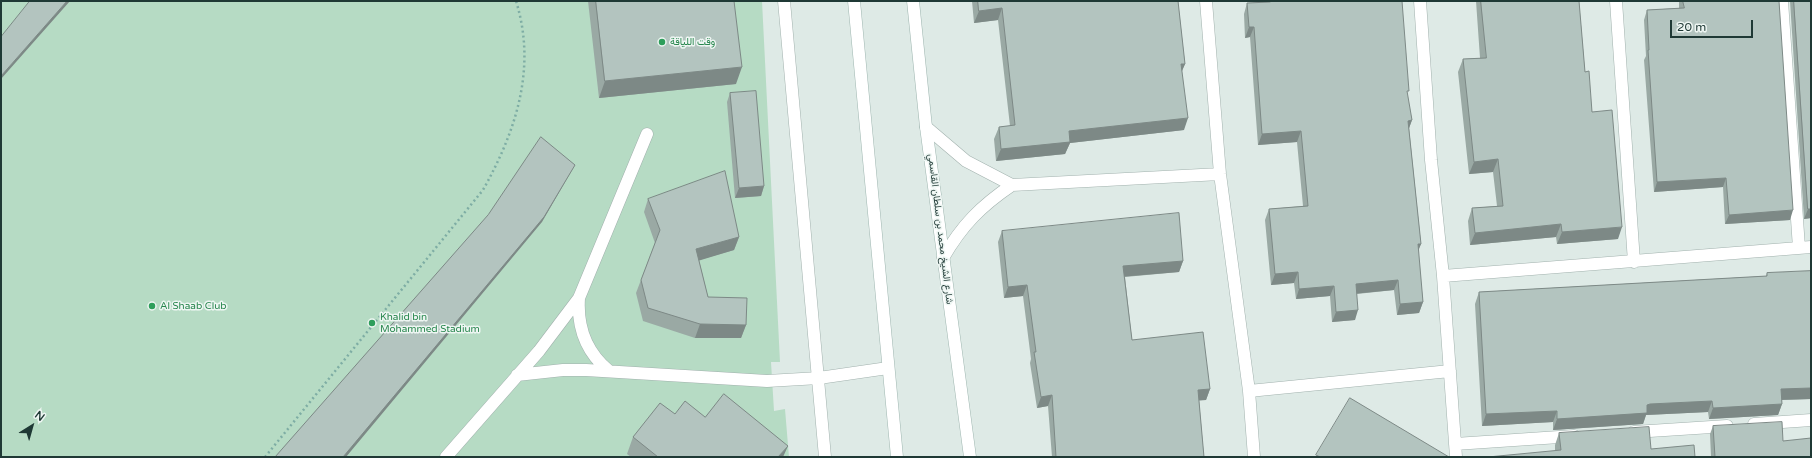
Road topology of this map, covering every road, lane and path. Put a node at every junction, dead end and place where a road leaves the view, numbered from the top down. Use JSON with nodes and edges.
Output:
{"nodes":[{"id":1,"x":516,"y":1,"type":"edge"},
{"id":2,"x":784,"y":1,"type":"edge"},
{"id":3,"x":854,"y":1,"type":"edge"},
{"id":4,"x":914,"y":1,"type":"edge"},
{"id":5,"x":1206,"y":1,"type":"edge"},
{"id":6,"x":1420,"y":1,"type":"edge"},
{"id":7,"x":1616,"y":1,"type":"edge"},
{"id":8,"x":1782,"y":1,"type":"edge"},
{"id":9,"x":926,"y":127,"type":"junction"},
{"id":10,"x":647,"y":134,"type":"dead end"},
{"id":11,"x":1220,"y":174,"type":"junction"},
{"id":12,"x":1012,"y":185,"type":"junction"},
{"id":13,"x":1805,"y":247,"type":"edge"},
{"id":14,"x":943,"y":258,"type":"junction"},
{"id":15,"x":1634,"y":262,"type":"junction"},
{"id":16,"x":1443,"y":276,"type":"junction"},
{"id":17,"x":579,"y":298,"type":"junction"},
{"id":18,"x":888,"y":368,"type":"junction"},
{"id":19,"x":609,"y":371,"type":"junction"},
{"id":20,"x":1450,"y":371,"type":"junction"},
{"id":21,"x":517,"y":375,"type":"junction"},
{"id":22,"x":818,"y":378,"type":"junction"},
{"id":23,"x":1249,"y":391,"type":"junction"},
{"id":24,"x":1811,"y":420,"type":"edge"},
{"id":25,"x":1621,"y":433,"type":"edge"},
{"id":26,"x":1590,"y":435,"type":"edge"},
{"id":27,"x":1455,"y":444,"type":"junction"},
{"id":28,"x":265,"y":457,"type":"edge"},
{"id":29,"x":446,"y":457,"type":"edge"},
{"id":30,"x":825,"y":457,"type":"edge"},
{"id":31,"x":897,"y":457,"type":"edge"},
{"id":32,"x":970,"y":457,"type":"edge"},
{"id":33,"x":1254,"y":457,"type":"edge"},
{"id":34,"x":1456,"y":457,"type":"edge"}],
"edges":[{"from":1,"to":28,"type":"path"},
{"from":2,"to":22,"type":"street"},
{"from":3,"to":18,"type":"street"},
{"from":4,"to":9,"type":"street","name":"شارع الشيخ محمد بن سلطان القاسمي"},
{"from":5,"to":11,"type":"street"},
{"from":6,"to":16,"type":"street"},
{"from":7,"to":15,"type":"street"},
{"from":8,"to":13,"type":"street"},
{"from":9,"to":12,"type":"street"},
{"from":9,"to":14,"type":"street","name":"شارع الشيخ محمد بن سلطان القاسمي"},
{"from":10,"to":17,"type":"street"},
{"from":11,"to":12,"type":"street"},
{"from":11,"to":23,"type":"street"},
{"from":12,"to":14,"type":"street"},
{"from":13,"to":15,"type":"street"},
{"from":14,"to":32,"type":"street","name":"شارع الشيخ محمد بن سلطان القاسمي"},
{"from":15,"to":16,"type":"street"},
{"from":16,"to":20,"type":"street"},
{"from":17,"to":19,"type":"street"},
{"from":17,"to":21,"type":"street"},
{"from":18,"to":22,"type":"street"},
{"from":18,"to":31,"type":"street"},
{"from":19,"to":21,"type":"street"},
{"from":19,"to":22,"type":"street"},
{"from":20,"to":23,"type":"street"},
{"from":20,"to":27,"type":"street"},
{"from":21,"to":29,"type":"street"},
{"from":22,"to":30,"type":"street"},
{"from":23,"to":33,"type":"street"},
{"from":24,"to":25,"type":"street"},
{"from":26,"to":27,"type":"street"},
{"from":27,"to":34,"type":"street"}]}
